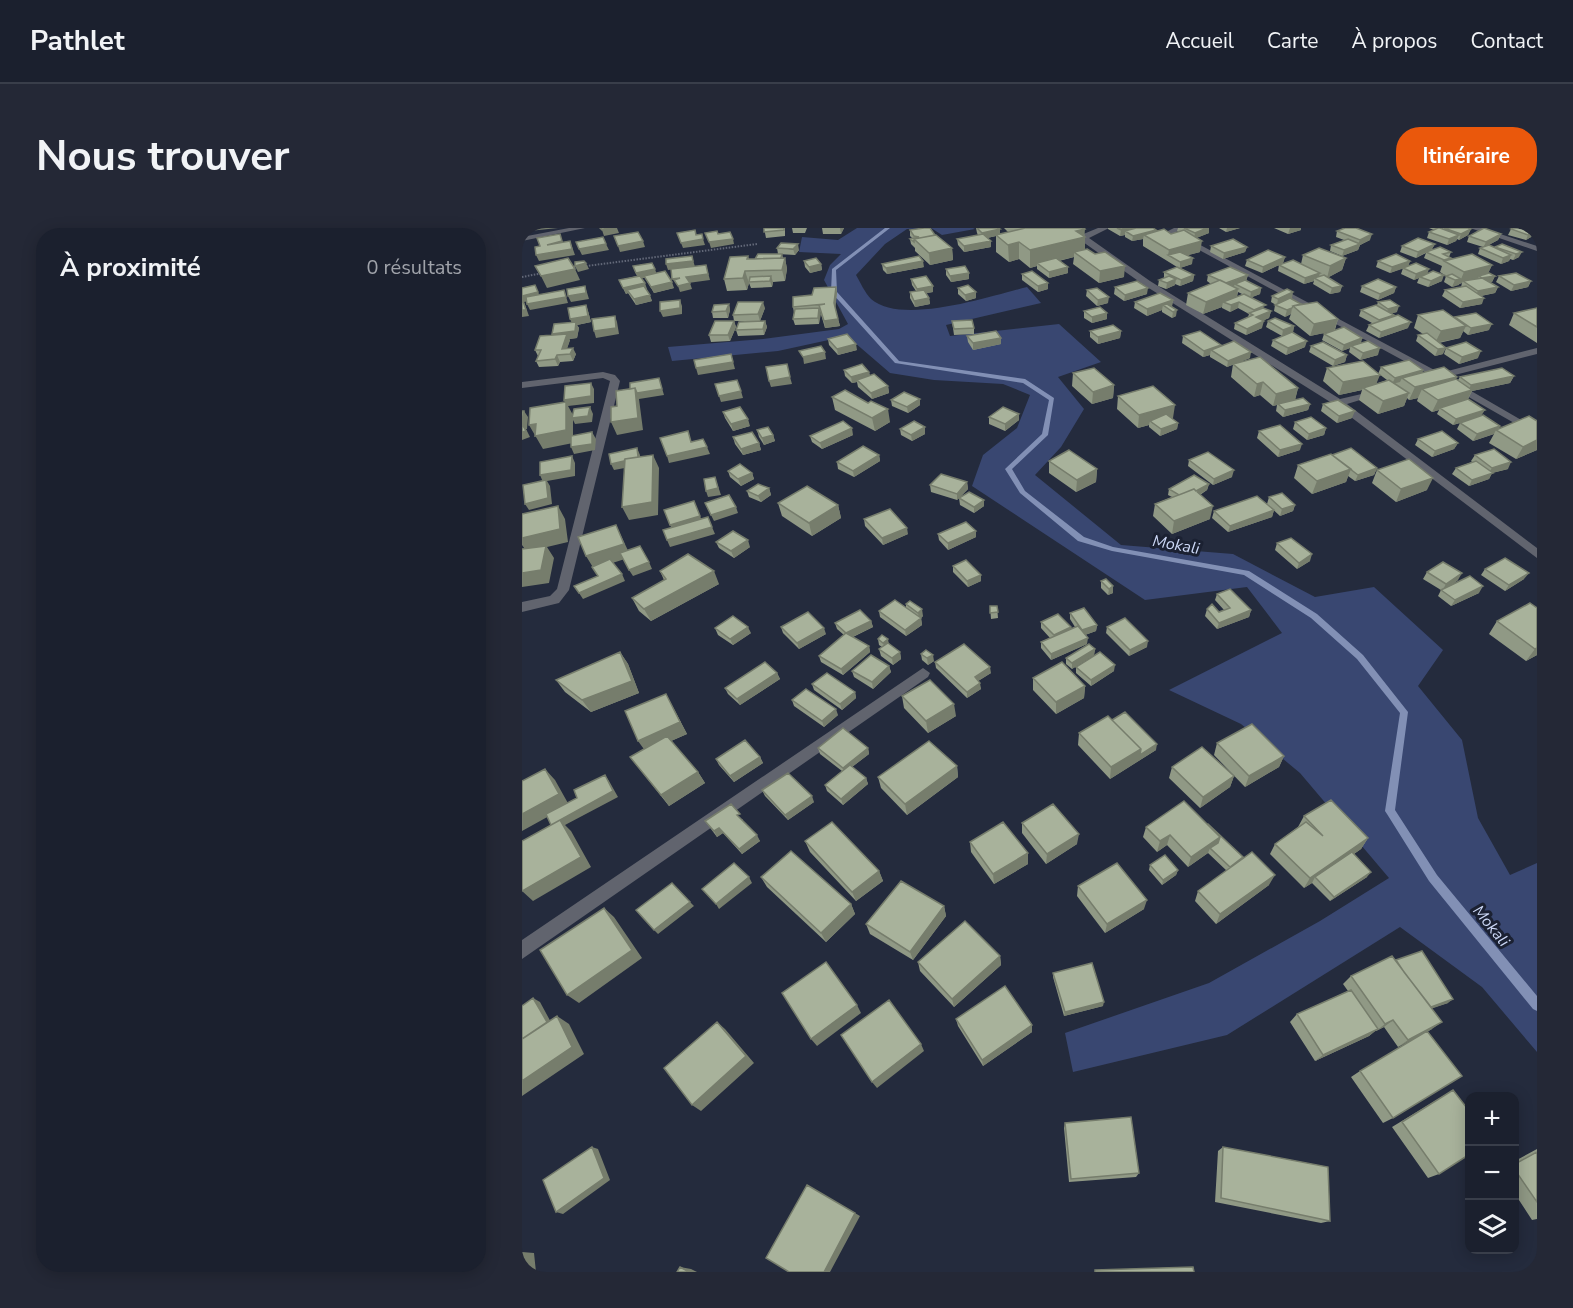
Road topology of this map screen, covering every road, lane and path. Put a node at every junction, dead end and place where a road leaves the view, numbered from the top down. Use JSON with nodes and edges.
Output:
{"nodes":[{"id":1,"x":582,"y":228,"type":"edge"},
{"id":2,"x":1105,"y":228,"type":"edge"},
{"id":3,"x":1181,"y":228,"type":"edge"},
{"id":4,"x":1474,"y":228,"type":"edge"},
{"id":5,"x":522,"y":238,"type":"edge"},
{"id":6,"x":757,"y":244,"type":"dead end"},
{"id":7,"x":1537,"y":249,"type":"edge"},
{"id":8,"x":571,"y":268,"type":"edge"},
{"id":9,"x":550,"y":272,"type":"edge"},
{"id":10,"x":522,"y":277,"type":"edge"},
{"id":11,"x":1537,"y":351,"type":"edge"},
{"id":12,"x":1439,"y":376,"type":"junction"},
{"id":13,"x":1428,"y":378,"type":"edge"},
{"id":14,"x":522,"y":385,"type":"edge"},
{"id":15,"x":1395,"y":387,"type":"edge"},
{"id":16,"x":1339,"y":403,"type":"junction"},
{"id":17,"x":1537,"y":434,"type":"edge"},
{"id":18,"x":1537,"y":554,"type":"edge"},
{"id":19,"x":522,"y":607,"type":"edge"},
{"id":20,"x":923,"y":673,"type":"dead end"},
{"id":21,"x":522,"y":950,"type":"edge"}],
"edges":[{"from":1,"to":5,"type":"street"},
{"from":2,"to":16,"type":"street"},
{"from":3,"to":12,"type":"street"},
{"from":4,"to":7,"type":"street"},
{"from":6,"to":8,"type":"path"},
{"from":9,"to":10,"type":"path"},
{"from":11,"to":12,"type":"street"},
{"from":12,"to":13,"type":"street"},
{"from":12,"to":17,"type":"street"},
{"from":14,"to":19,"type":"street"},
{"from":15,"to":16,"type":"street"},
{"from":16,"to":18,"type":"street"},
{"from":20,"to":21,"type":"street"}]}
